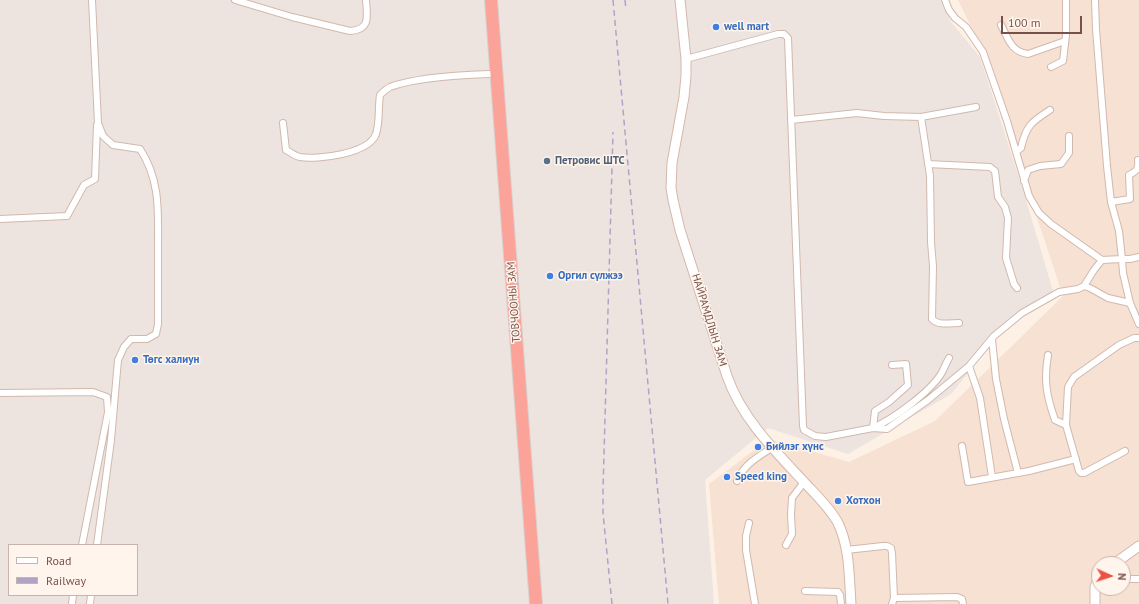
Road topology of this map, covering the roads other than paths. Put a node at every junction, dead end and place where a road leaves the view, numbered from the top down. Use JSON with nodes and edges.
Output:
{"nodes":[{"id":1,"x":92,"y":0,"type":"edge"},
{"id":2,"x":235,"y":0,"type":"edge"},
{"id":3,"x":366,"y":0,"type":"edge"},
{"id":4,"x":484,"y":0,"type":"edge"},
{"id":5,"x":491,"y":0,"type":"edge"},
{"id":6,"x":680,"y":0,"type":"edge"},
{"id":7,"x":945,"y":0,"type":"edge"},
{"id":8,"x":1066,"y":0,"type":"edge"},
{"id":9,"x":1095,"y":0,"type":"edge"},
{"id":10,"x":1001,"y":24,"type":"dead end"},
{"id":11,"x":1065,"y":41,"type":"junction"},
{"id":12,"x":686,"y":59,"type":"junction"},
{"id":13,"x":1051,"y":67,"type":"dead end"},
{"id":14,"x":489,"y":74,"type":"junction"},
{"id":15,"x":976,"y":107,"type":"dead end"},
{"id":16,"x":1050,"y":110,"type":"dead end"},
{"id":17,"x":921,"y":117,"type":"junction"},
{"id":18,"x":791,"y":120,"type":"junction"},
{"id":19,"x":98,"y":123,"type":"junction"},
{"id":20,"x":283,"y":123,"type":"dead end"},
{"id":21,"x":1069,"y":136,"type":"dead end"},
{"id":22,"x":1016,"y":152,"type":"junction"},
{"id":23,"x":1138,"y":160,"type":"edge"},
{"id":24,"x":928,"y":164,"type":"junction"},
{"id":25,"x":1024,"y":181,"type":"junction"},
{"id":26,"x":1111,"y":202,"type":"junction"},
{"id":27,"x":0,"y":219,"type":"edge"},
{"id":28,"x":1139,"y":256,"type":"edge"},
{"id":29,"x":1122,"y":259,"type":"junction"},
{"id":30,"x":1102,"y":260,"type":"junction"},
{"id":31,"x":1084,"y":286,"type":"junction"},
{"id":32,"x":1017,"y":288,"type":"dead end"},
{"id":33,"x":1130,"y":302,"type":"junction"},
{"id":34,"x":958,"y":323,"type":"dead end"},
{"id":35,"x":1139,"y":324,"type":"edge"},
{"id":36,"x":1139,"y":338,"type":"edge"},
{"id":37,"x":992,"y":339,"type":"junction"},
{"id":38,"x":1048,"y":355,"type":"dead end"},
{"id":39,"x":949,"y":358,"type":"dead end"},
{"id":40,"x":892,"y":365,"type":"dead end"},
{"id":41,"x":969,"y":366,"type":"junction"},
{"id":42,"x":0,"y":393,"type":"edge"},
{"id":43,"x":1066,"y":425,"type":"junction"},
{"id":44,"x":873,"y":428,"type":"junction"},
{"id":45,"x":962,"y":446,"type":"dead end"},
{"id":46,"x":773,"y":447,"type":"junction"},
{"id":47,"x":1125,"y":451,"type":"dead end"},
{"id":48,"x":1076,"y":459,"type":"junction"},
{"id":49,"x":1018,"y":473,"type":"junction"},
{"id":50,"x":992,"y":478,"type":"junction"},
{"id":51,"x":737,"y":481,"type":"dead end"},
{"id":52,"x":804,"y":482,"type":"junction"},
{"id":53,"x":749,"y":523,"type":"dead end"},
{"id":54,"x":82,"y":544,"type":"edge"},
{"id":55,"x":97,"y":544,"type":"edge"},
{"id":56,"x":786,"y":545,"type":"dead end"},
{"id":57,"x":1139,"y":546,"type":"edge"},
{"id":58,"x":846,"y":550,"type":"junction"},
{"id":59,"x":1125,"y":556,"type":"edge"},
{"id":60,"x":805,"y":591,"type":"dead end"},
{"id":61,"x":893,"y":601,"type":"edge"},
{"id":62,"x":528,"y":604,"type":"edge"},
{"id":63,"x":536,"y":604,"type":"edge"},
{"id":64,"x":754,"y":604,"type":"edge"},
{"id":65,"x":841,"y":604,"type":"edge"},
{"id":66,"x":851,"y":604,"type":"edge"},
{"id":67,"x":963,"y":604,"type":"edge"}],
"edges":[{"from":1,"to":19,"type":"street"},
{"from":2,"to":3,"type":"street"},
{"from":4,"to":14,"type":"highway","name":"ТОВЧООНЫ ЗАМ"},
{"from":5,"to":63,"type":"highway","name":"ТОВЧООНЫ ЗАМ"},
{"from":6,"to":12,"type":"main road","name":"НАЙРАМДЛЫН ЗАМ"},
{"from":7,"to":22,"type":"street"},
{"from":8,"to":11,"type":"street"},
{"from":9,"to":26,"type":"street"},
{"from":10,"to":11,"type":"street"},
{"from":11,"to":13,"type":"street"},
{"from":12,"to":18,"type":"street"},
{"from":12,"to":46,"type":"main road","name":"НАЙРАМДЛЫН ЗАМ"},
{"from":14,"to":20,"type":"street"},
{"from":14,"to":62,"type":"highway","name":"ТОВЧООНЫ ЗАМ"},
{"from":15,"to":17,"type":"street"},
{"from":16,"to":22,"type":"street"},
{"from":17,"to":18,"type":"street"},
{"from":17,"to":24,"type":"street"},
{"from":18,"to":44,"type":"street"},
{"from":19,"to":27,"type":"street"},
{"from":19,"to":55,"type":"street"},
{"from":21,"to":25,"type":"street"},
{"from":22,"to":25,"type":"street"},
{"from":23,"to":26,"type":"street"},
{"from":24,"to":32,"type":"street"},
{"from":24,"to":34,"type":"street"},
{"from":25,"to":30,"type":"street"},
{"from":26,"to":29,"type":"street"},
{"from":28,"to":29,"type":"street"},
{"from":29,"to":30,"type":"street"},
{"from":29,"to":33,"type":"street"},
{"from":30,"to":31,"type":"street"},
{"from":31,"to":33,"type":"street"},
{"from":31,"to":37,"type":"street"},
{"from":33,"to":35,"type":"street"},
{"from":36,"to":43,"type":"street"},
{"from":37,"to":41,"type":"street"},
{"from":37,"to":49,"type":"street"},
{"from":38,"to":43,"type":"street"},
{"from":39,"to":44,"type":"street"},
{"from":40,"to":44,"type":"street"},
{"from":41,"to":44,"type":"street"},
{"from":41,"to":50,"type":"street"},
{"from":42,"to":54,"type":"street"},
{"from":43,"to":48,"type":"street"},
{"from":45,"to":50,"type":"street"},
{"from":46,"to":51,"type":"street"},
{"from":46,"to":52,"type":"main road","name":"НАЙРАМДЛЫН ЗАМ"},
{"from":47,"to":48,"type":"street"},
{"from":48,"to":49,"type":"street"},
{"from":49,"to":50,"type":"street"},
{"from":52,"to":56,"type":"street"},
{"from":52,"to":58,"type":"main road","name":"НАЙРАМДЛЫН ЗАМ"},
{"from":53,"to":64,"type":"street"},
{"from":57,"to":59,"type":"main road"},
{"from":58,"to":61,"type":"street"},
{"from":58,"to":66,"type":"main road","name":"НАЙРАМДЛЫН ЗАМ"},
{"from":60,"to":65,"type":"street"},
{"from":61,"to":67,"type":"street"}]}
